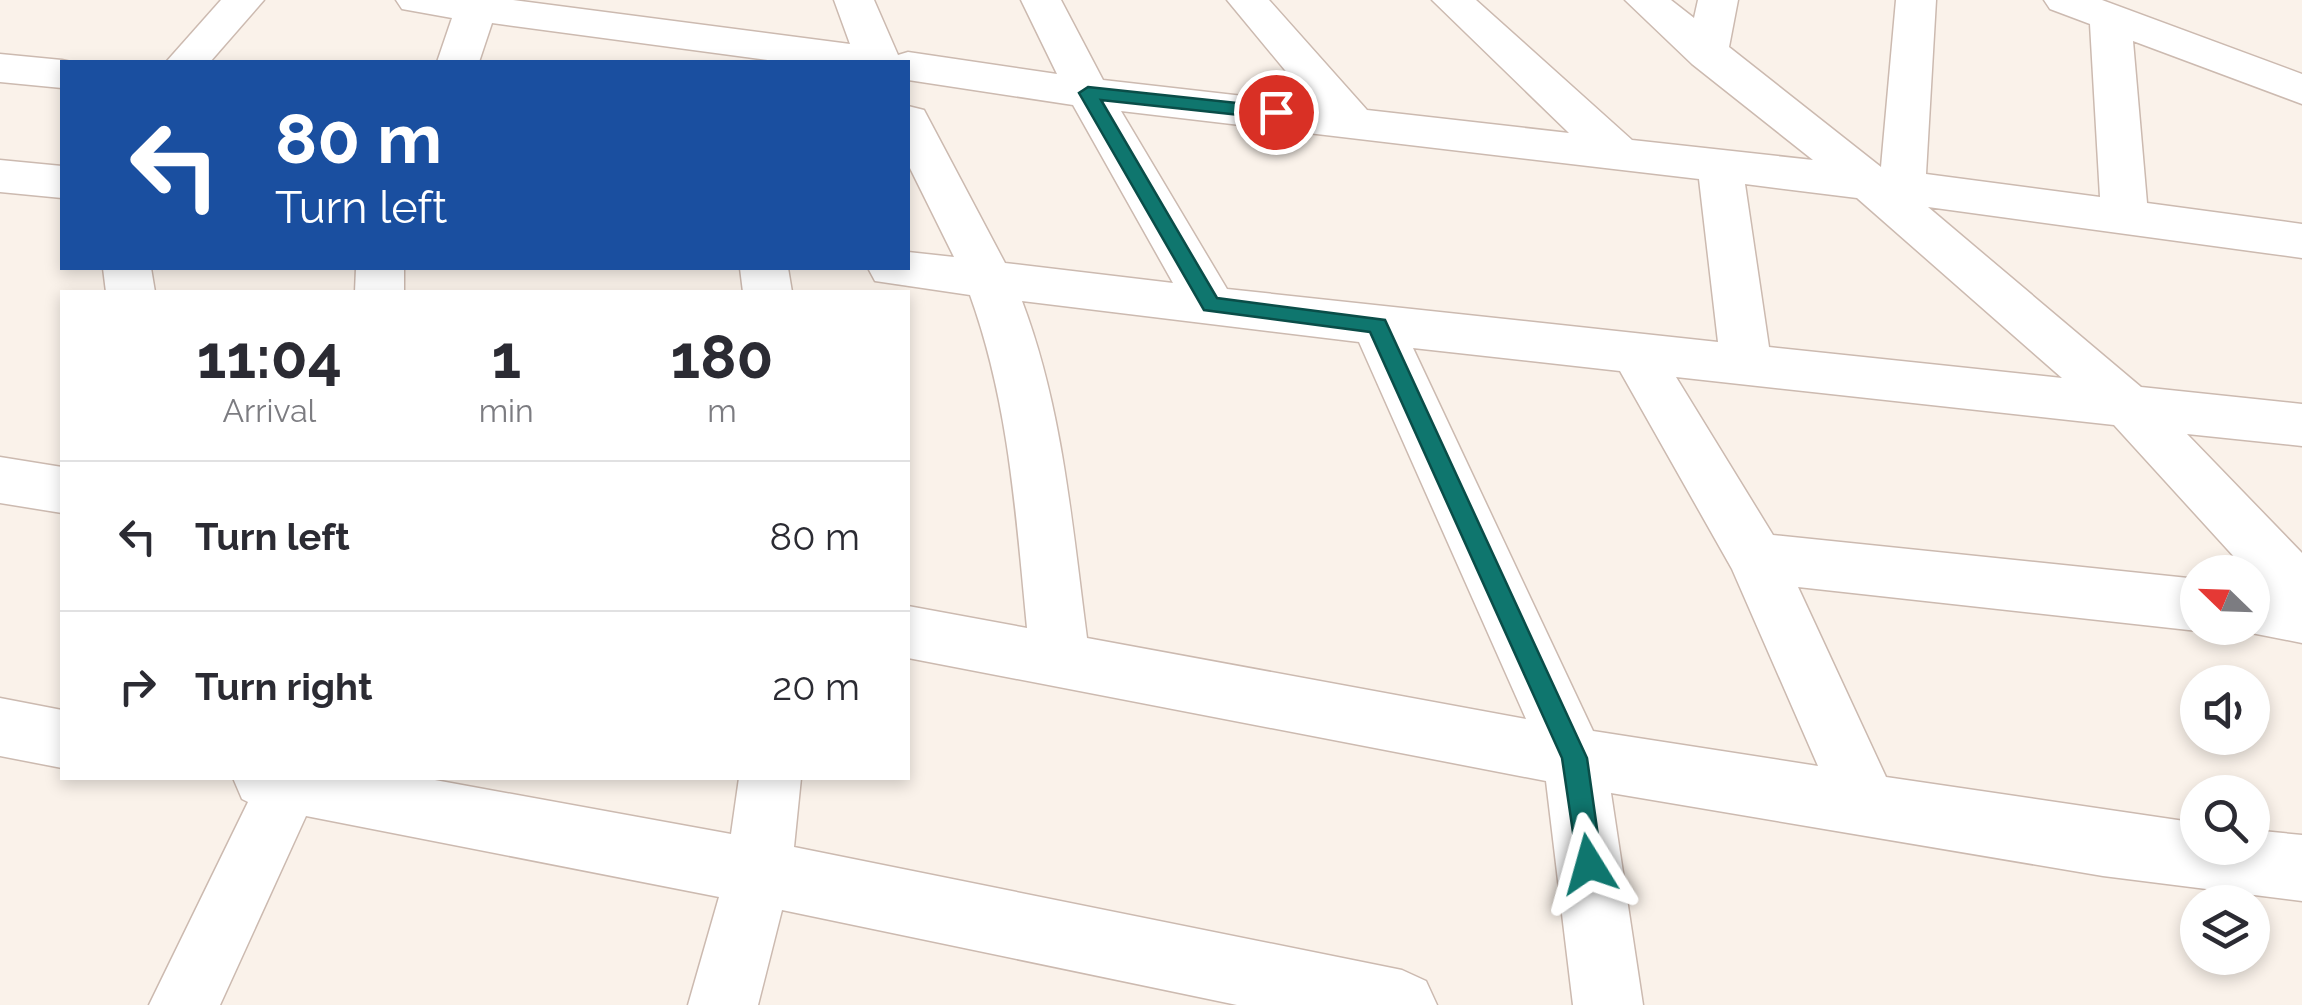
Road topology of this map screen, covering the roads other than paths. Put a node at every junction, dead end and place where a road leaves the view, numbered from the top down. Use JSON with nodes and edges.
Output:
{"nodes":[{"id":1,"x":244,"y":0,"type":"edge"},
{"id":2,"x":416,"y":0,"type":"edge"},
{"id":3,"x":854,"y":0,"type":"edge"},
{"id":4,"x":1041,"y":0,"type":"edge"},
{"id":5,"x":1247,"y":0,"type":"edge"},
{"id":6,"x":1452,"y":0,"type":"edge"},
{"id":7,"x":1645,"y":0,"type":"edge"},
{"id":8,"x":1718,"y":0,"type":"edge"},
{"id":9,"x":1916,"y":0,"type":"edge"},
{"id":10,"x":2064,"y":0,"type":"edge"},
{"id":11,"x":2155,"y":0,"type":"edge"},
{"id":12,"x":478,"y":4,"type":"edge"},
{"id":13,"x":666,"y":17,"type":"edge"},
{"id":14,"x":2110,"y":18,"type":"junction"},
{"id":15,"x":2302,"y":53,"type":"edge"},
{"id":16,"x":1707,"y":54,"type":"junction"},
{"id":17,"x":189,"y":60,"type":"edge"},
{"id":18,"x":459,"y":60,"type":"edge"},
{"id":19,"x":870,"y":60,"type":"edge"},
{"id":20,"x":878,"y":60,"type":"edge"},
{"id":21,"x":910,"y":66,"type":"edge"},
{"id":22,"x":0,"y":68,"type":"edge"},
{"id":23,"x":60,"y":74,"type":"edge"},
{"id":24,"x":2302,"y":90,"type":"edge"},
{"id":25,"x":1088,"y":93,"type":"junction"},
{"id":26,"x":1352,"y":120,"type":"junction"},
{"id":27,"x":910,"y":126,"type":"edge"},
{"id":28,"x":1620,"y":155,"type":"junction"},
{"id":29,"x":1720,"y":167,"type":"junction"},
{"id":30,"x":0,"y":176,"type":"edge"},
{"id":31,"x":60,"y":182,"type":"edge"},
{"id":32,"x":1886,"y":186,"type":"junction"},
{"id":33,"x":2125,"y":219,"type":"junction"},
{"id":34,"x":2302,"y":240,"type":"edge"},
{"id":35,"x":910,"y":270,"type":"edge"},
{"id":36,"x":984,"y":276,"type":"junction"},
{"id":37,"x":1211,"y":305,"type":"junction"},
{"id":38,"x":1378,"y":326,"type":"junction"},
{"id":39,"x":1634,"y":350,"type":"junction"},
{"id":40,"x":1746,"y":362,"type":"junction"},
{"id":41,"x":2126,"y":404,"type":"junction"},
{"id":42,"x":2302,"y":425,"type":"edge"},
{"id":43,"x":0,"y":480,"type":"edge"},
{"id":44,"x":60,"y":490,"type":"edge"},
{"id":45,"x":1756,"y":558,"type":"junction"},
{"id":46,"x":2302,"y":592,"type":"edge"},
{"id":47,"x":2180,"y":603,"type":"edge"},
{"id":48,"x":2270,"y":613,"type":"edge"},
{"id":49,"x":2302,"y":616,"type":"edge"},
{"id":50,"x":910,"y":632,"type":"edge"},
{"id":51,"x":1060,"y":658,"type":"junction"},
{"id":52,"x":0,"y":727,"type":"edge"},
{"id":53,"x":60,"y":739,"type":"edge"},
{"id":54,"x":1574,"y":758,"type":"junction"},
{"id":55,"x":282,"y":780,"type":"edge"},
{"id":56,"x":287,"y":780,"type":"edge"},
{"id":57,"x":770,"y":780,"type":"edge"},
{"id":58,"x":1866,"y":805,"type":"junction"},
{"id":59,"x":2302,"y":868,"type":"edge"},
{"id":60,"x":758,"y":872,"type":"junction"},
{"id":61,"x":184,"y":1005,"type":"edge"},
{"id":62,"x":723,"y":1005,"type":"edge"},
{"id":63,"x":1402,"y":1005,"type":"edge"},
{"id":64,"x":1608,"y":1005,"type":"edge"}],
"edges":[{"from":1,"to":17,"type":"street"},
{"from":2,"to":12,"type":"street"},
{"from":3,"to":20,"type":"street"},
{"from":4,"to":25,"type":"street"},
{"from":5,"to":26,"type":"street"},
{"from":6,"to":28,"type":"street"},
{"from":7,"to":16,"type":"street"},
{"from":8,"to":16,"type":"street"},
{"from":9,"to":32,"type":"street"},
{"from":10,"to":14,"type":"street"},
{"from":11,"to":15,"type":"street"},
{"from":12,"to":13,"type":"street"},
{"from":12,"to":18,"type":"street"},
{"from":13,"to":19,"type":"street"},
{"from":14,"to":24,"type":"street"},
{"from":14,"to":33,"type":"street"},
{"from":16,"to":32,"type":"street"},
{"from":21,"to":25,"type":"street"},
{"from":22,"to":23,"type":"street"},
{"from":25,"to":26,"type":"street"},
{"from":25,"to":37,"type":"street"},
{"from":26,"to":28,"type":"street"},
{"from":27,"to":36,"type":"street"},
{"from":28,"to":29,"type":"street"},
{"from":29,"to":32,"type":"street"},
{"from":29,"to":40,"type":"street"},
{"from":30,"to":31,"type":"street"},
{"from":32,"to":33,"type":"street"},
{"from":32,"to":41,"type":"street"},
{"from":33,"to":34,"type":"street"},
{"from":35,"to":36,"type":"street"},
{"from":36,"to":37,"type":"street"},
{"from":36,"to":51,"type":"street"},
{"from":37,"to":38,"type":"street"},
{"from":38,"to":39,"type":"street"},
{"from":38,"to":54,"type":"street"},
{"from":39,"to":40,"type":"street"},
{"from":39,"to":45,"type":"street"},
{"from":40,"to":41,"type":"street"},
{"from":41,"to":42,"type":"street"},
{"from":41,"to":46,"type":"street"},
{"from":43,"to":44,"type":"street"},
{"from":45,"to":47,"type":"street"},
{"from":45,"to":58,"type":"street"},
{"from":48,"to":49,"type":"street"},
{"from":50,"to":51,"type":"street"},
{"from":51,"to":54,"type":"street"},
{"from":52,"to":53,"type":"street"},
{"from":54,"to":58,"type":"street"},
{"from":54,"to":64,"type":"street"},
{"from":55,"to":61,"type":"street"},
{"from":56,"to":60,"type":"street"},
{"from":57,"to":60,"type":"street"},
{"from":58,"to":59,"type":"street"},
{"from":60,"to":62,"type":"street"},
{"from":60,"to":63,"type":"street"}]}
